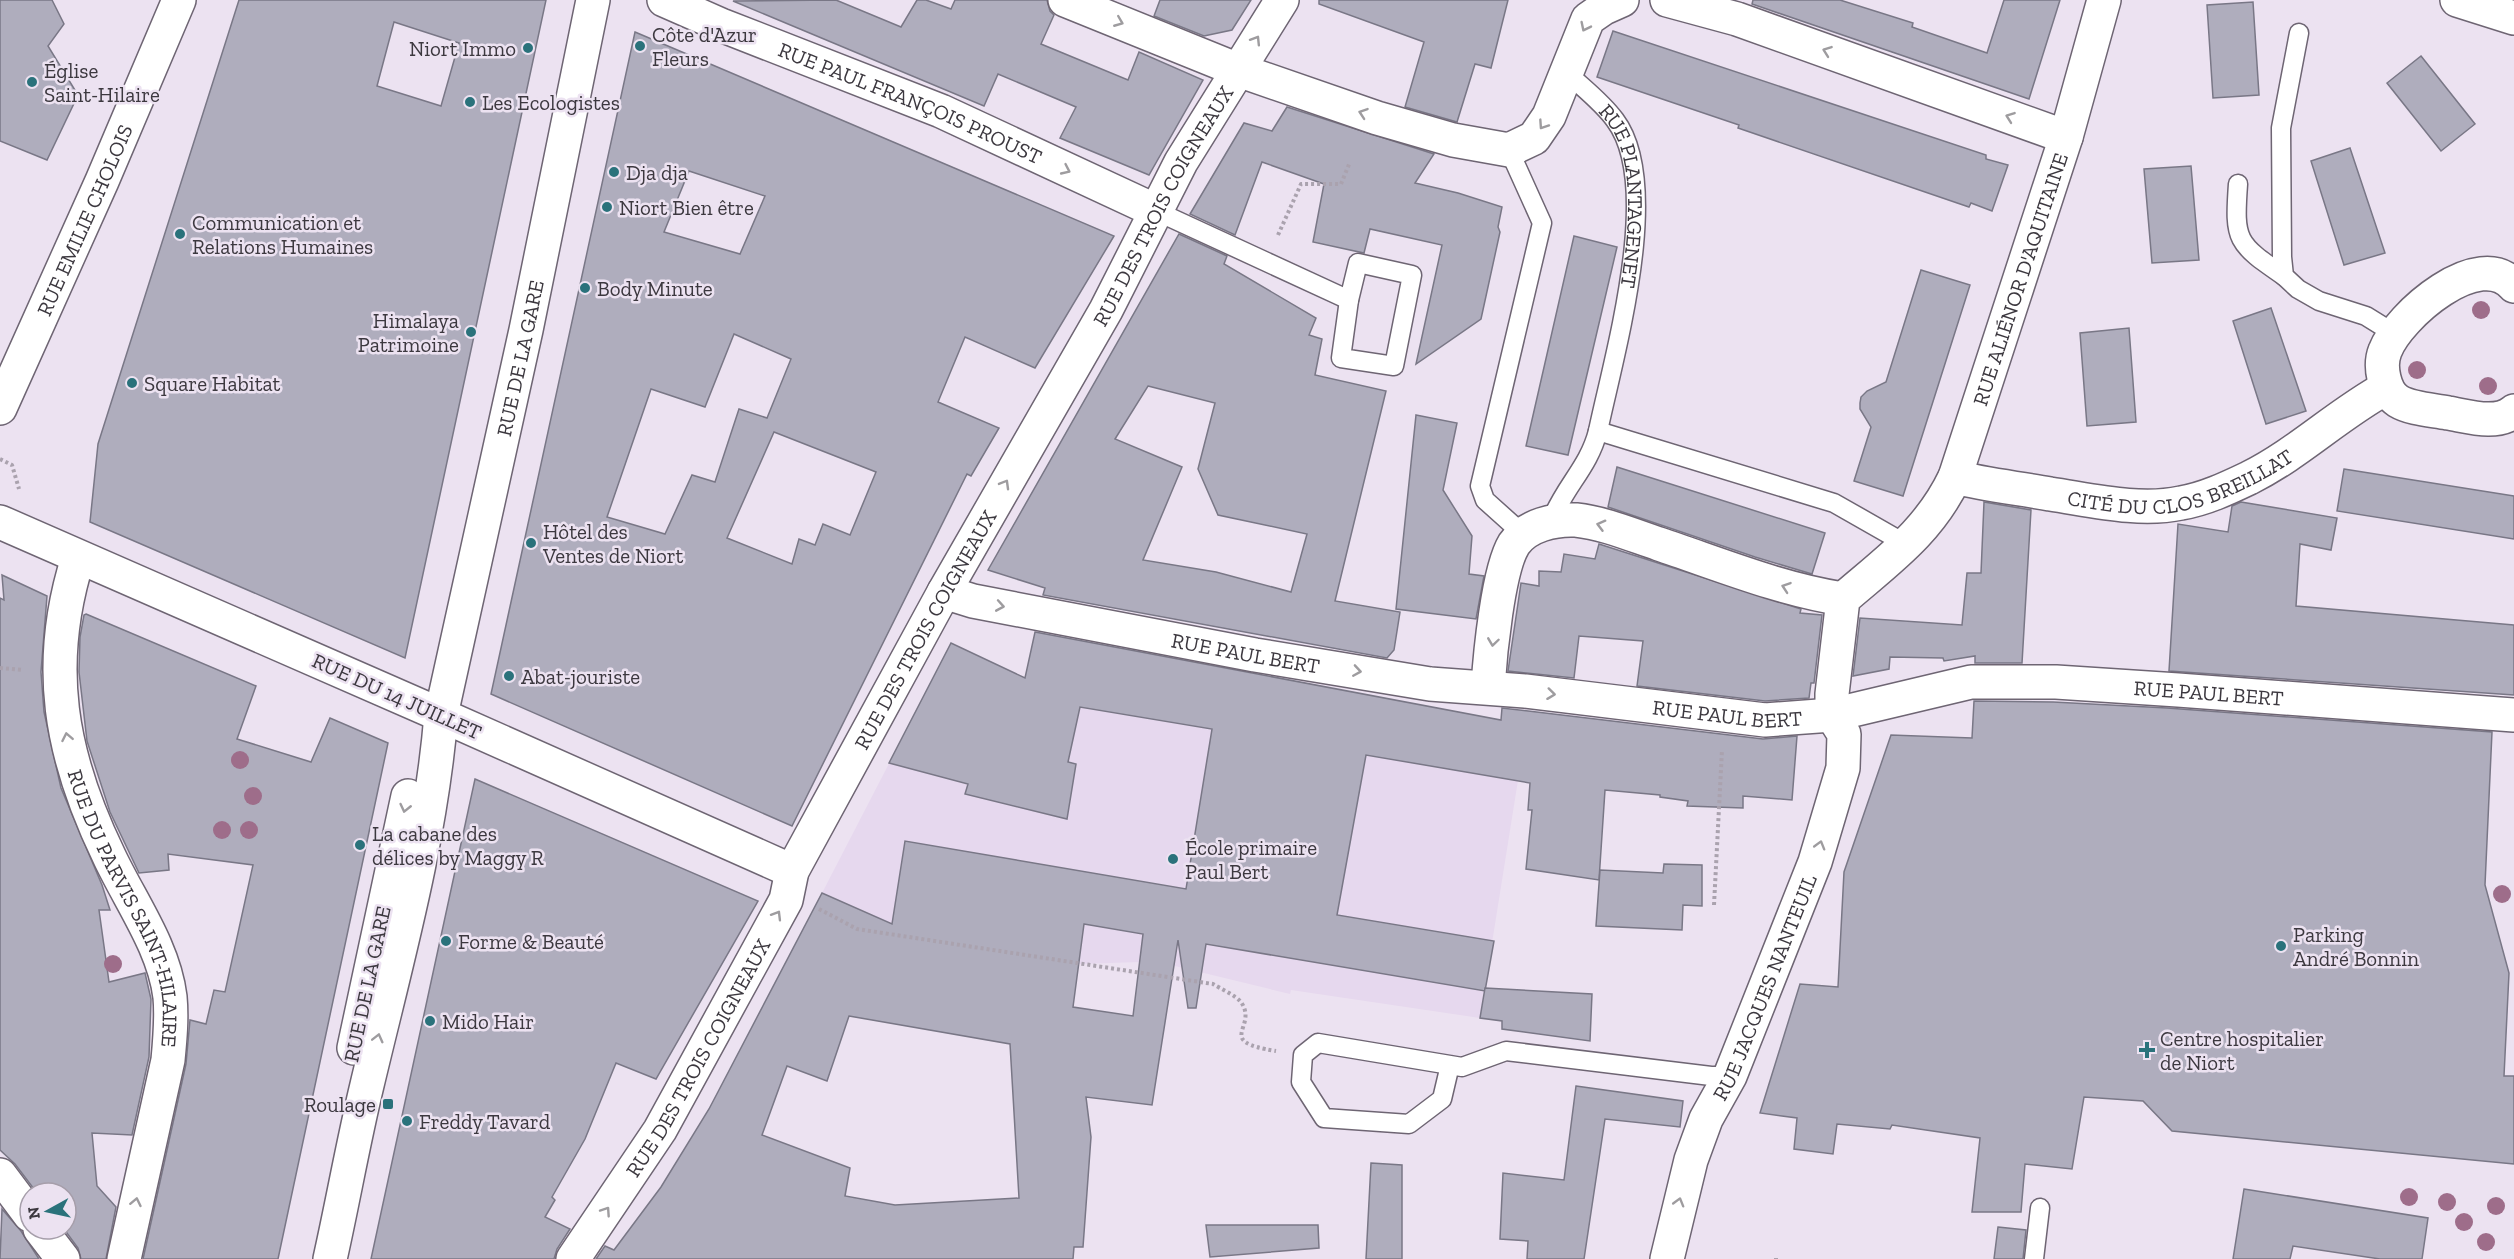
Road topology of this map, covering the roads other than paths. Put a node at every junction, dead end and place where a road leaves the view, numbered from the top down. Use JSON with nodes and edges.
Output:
{"nodes":[{"id":1,"x":179,"y":0,"type":"edge"},
{"id":2,"x":593,"y":0,"type":"edge"},
{"id":3,"x":664,"y":0,"type":"edge"},
{"id":4,"x":1065,"y":0,"type":"edge"},
{"id":5,"x":1282,"y":0,"type":"edge"},
{"id":6,"x":1622,"y":0,"type":"edge"},
{"id":7,"x":1667,"y":0,"type":"edge"},
{"id":8,"x":2104,"y":0,"type":"edge"},
{"id":9,"x":2474,"y":3,"type":"edge"},
{"id":10,"x":1740,"y":9,"type":"edge"},
{"id":11,"x":2514,"y":18,"type":"edge"},
{"id":12,"x":2299,"y":33,"type":"dead end"},
{"id":13,"x":1238,"y":70,"type":"junction"},
{"id":14,"x":1566,"y":72,"type":"junction"},
{"id":15,"x":2066,"y":137,"type":"junction"},
{"id":16,"x":1509,"y":150,"type":"junction"},
{"id":17,"x":2238,"y":184,"type":"dead end"},
{"id":18,"x":1156,"y":211,"type":"junction"},
{"id":19,"x":2511,"y":274,"type":"edge"},
{"id":20,"x":2284,"y":276,"type":"junction"},
{"id":21,"x":1348,"y":300,"type":"junction"},
{"id":22,"x":2395,"y":334,"type":"junction"},
{"id":23,"x":2386,"y":388,"type":"junction"},
{"id":24,"x":0,"y":408,"type":"edge"},
{"id":25,"x":2514,"y":411,"type":"edge"},
{"id":26,"x":1598,"y":431,"type":"junction"},
{"id":27,"x":1955,"y":477,"type":"junction"},
{"id":28,"x":0,"y":522,"type":"edge"},
{"id":29,"x":1538,"y":528,"type":"junction"},
{"id":30,"x":1906,"y":544,"type":"junction"},
{"id":31,"x":78,"y":558,"type":"junction"},
{"id":32,"x":944,"y":592,"type":"junction"},
{"id":33,"x":1843,"y":599,"type":"junction"},
{"id":34,"x":1488,"y":687,"type":"junction"},
{"id":35,"x":441,"y":715,"type":"junction"},
{"id":36,"x":1832,"y":715,"type":"junction"},
{"id":37,"x":2514,"y":715,"type":"edge"},
{"id":38,"x":790,"y":882,"type":"junction"},
{"id":39,"x":1449,"y":1065,"type":"junction"},
{"id":40,"x":1730,"y":1076,"type":"junction"},
{"id":41,"x":0,"y":1175,"type":"edge"},
{"id":42,"x":18,"y":1199,"type":"edge"},
{"id":43,"x":2040,"y":1208,"type":"dead end"},
{"id":44,"x":49,"y":1241,"type":"edge"},
{"id":45,"x":63,"y":1259,"type":"edge"},
{"id":46,"x":124,"y":1259,"type":"edge"},
{"id":47,"x":307,"y":1259,"type":"edge"},
{"id":48,"x":330,"y":1259,"type":"edge"},
{"id":49,"x":573,"y":1259,"type":"edge"},
{"id":50,"x":1667,"y":1259,"type":"edge"},
{"id":51,"x":2034,"y":1259,"type":"edge"}],
"edges":[{"from":1,"to":24,"type":"street","name":"RUE EMILIE CHOLOIS"},
{"from":2,"to":35,"type":"street","name":"RUE DE LA GARE"},
{"from":3,"to":18,"type":"street","name":"RUE PAUL FRANÇOIS PROUST","one_way":true},
{"from":4,"to":13,"type":"street","one_way":true},
{"from":13,"to":5,"type":"street","name":"RUE DES TROIS COIGNEAUX","one_way":true},
{"from":6,"to":14,"type":"street","one_way":true},
{"from":7,"to":10,"type":"street"},
{"from":8,"to":15,"type":"street","name":"RUE ALIÉNOR D'AQUITAINE"},
{"from":9,"to":11,"type":"street"},
{"from":15,"to":10,"type":"street","one_way":true},
{"from":12,"to":20,"type":"lane"},
{"from":16,"to":13,"type":"street","one_way":true},
{"from":13,"to":18,"type":"street","name":"RUE DES TROIS COIGNEAUX"},
{"from":14,"to":16,"type":"street","one_way":true},
{"from":14,"to":26,"type":"lane","name":"RUE PLANTAGENET"},
{"from":15,"to":27,"type":"street","name":"RUE ALIÉNOR D'AQUITAINE"},
{"from":16,"to":29,"type":"lane"},
{"from":17,"to":20,"type":"lane"},
{"from":18,"to":21,"type":"lane"},
{"from":32,"to":18,"type":"street","name":"RUE DES TROIS COIGNEAUX","one_way":true},
{"from":19,"to":22,"type":"street"},
{"from":20,"to":22,"type":"lane"},
{"from":21,"to":21,"type":"lane"},
{"from":22,"to":23,"type":"street"},
{"from":23,"to":25,"type":"street"},
{"from":23,"to":27,"type":"street","name":"CITÉ DU CLOS BREILLAT"},
{"from":26,"to":29,"type":"lane"},
{"from":26,"to":30,"type":"lane"},
{"from":27,"to":30,"type":"street","name":"RUE ALIÉNOR D'AQUITAINE"},
{"from":28,"to":31,"type":"street","name":"RUE DU 14 JUILLET"},
{"from":33,"to":29,"type":"street","one_way":true},
{"from":29,"to":34,"type":"street","one_way":true},
{"from":30,"to":33,"type":"street","name":"RUE ALIÉNOR D'AQUITAINE"},
{"from":31,"to":35,"type":"street","name":"RUE DU 14 JUILLET"},
{"from":46,"to":31,"type":"street","name":"RUE DU PARVIS SAINT-HILAIRE","one_way":true},
{"from":32,"to":34,"type":"street","name":"RUE PAUL BERT","one_way":true},
{"from":32,"to":38,"type":"street","name":"RUE DES TROIS COIGNEAUX"},
{"from":33,"to":36,"type":"street"},
{"from":34,"to":36,"type":"street","name":"RUE PAUL BERT","one_way":true},
{"from":35,"to":38,"type":"street","name":"RUE DU 14 JUILLET"},
{"from":35,"to":47,"type":"street","name":"RUE DE LA GARE","one_way":true},
{"from":48,"to":35,"type":"street","name":"RUE DE LA GARE","one_way":true},
{"from":36,"to":37,"type":"street","name":"RUE PAUL BERT"},
{"from":40,"to":36,"type":"street","name":"RUE JACQUES NANTEUIL","one_way":true},
{"from":49,"to":38,"type":"street","name":"RUE DES TROIS COIGNEAUX","one_way":true},
{"from":39,"to":39,"type":"lane"},
{"from":39,"to":40,"type":"lane"},
{"from":50,"to":40,"type":"street","name":"RUE JACQUES NANTEUIL","one_way":true},
{"from":41,"to":42,"type":"street"},
{"from":43,"to":51,"type":"lane"},
{"from":44,"to":45,"type":"street"}]}
